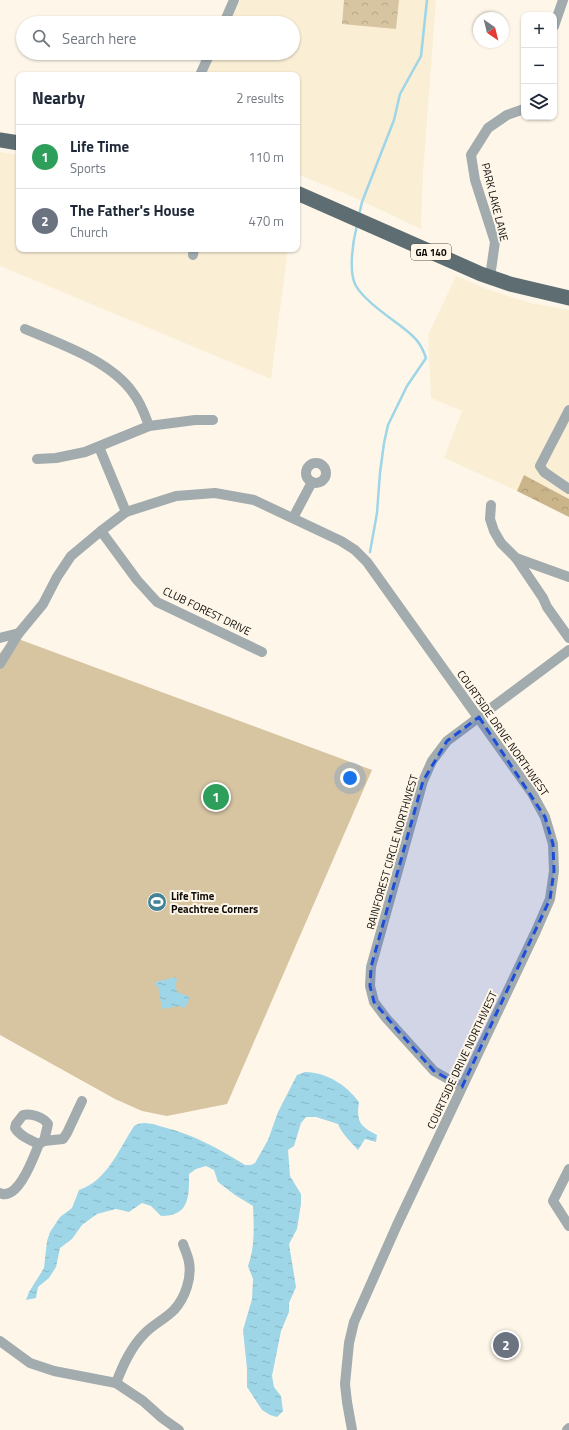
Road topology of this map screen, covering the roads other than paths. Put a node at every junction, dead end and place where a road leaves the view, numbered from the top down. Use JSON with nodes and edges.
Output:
{"nodes":[{"id":1,"x":234,"y":0,"type":"edge"},
{"id":2,"x":563,"y":0,"type":"edge"},
{"id":3,"x":227,"y":16,"type":"edge"},
{"id":4,"x":557,"y":17,"type":"edge"},
{"id":5,"x":207,"y":60,"type":"edge"},
{"id":6,"x":201,"y":72,"type":"edge"},
{"id":7,"x":521,"y":110,"type":"edge"},
{"id":8,"x":0,"y":140,"type":"edge"},
{"id":9,"x":16,"y":143,"type":"edge"},
{"id":10,"x":300,"y":194,"type":"edge"},
{"id":11,"x":490,"y":277,"type":"junction"},
{"id":12,"x":569,"y":298,"type":"edge"},
{"id":13,"x":25,"y":329,"type":"dead end"},
{"id":14,"x":569,"y":410,"type":"edge"},
{"id":15,"x":213,"y":420,"type":"dead end"},
{"id":16,"x":149,"y":426,"type":"junction"},
{"id":17,"x":565,"y":426,"type":"edge"},
{"id":18,"x":99,"y":447,"type":"junction"},
{"id":19,"x":37,"y":459,"type":"dead end"},
{"id":20,"x":312,"y":482,"type":"dead end"},
{"id":21,"x":569,"y":489,"type":"edge"},
{"id":22,"x":491,"y":505,"type":"dead end"},
{"id":23,"x":126,"y":512,"type":"junction"},
{"id":24,"x":292,"y":518,"type":"junction"},
{"id":25,"x":101,"y":530,"type":"junction"},
{"id":26,"x":516,"y":558,"type":"junction"},
{"id":27,"x":569,"y":577,"type":"edge"},
{"id":28,"x":19,"y":633,"type":"junction"},
{"id":29,"x":0,"y":638,"type":"edge"},
{"id":30,"x":569,"y":638,"type":"edge"},
{"id":31,"x":569,"y":650,"type":"edge"},
{"id":32,"x":262,"y":652,"type":"dead end"},
{"id":33,"x":0,"y":664,"type":"edge"},
{"id":34,"x":479,"y":717,"type":"junction"},
{"id":35,"x":462,"y":1087,"type":"junction"},
{"id":36,"x":82,"y":1101,"type":"dead end"},
{"id":37,"x":569,"y":1169,"type":"edge"},
{"id":38,"x":1,"y":1196,"type":"edge"},
{"id":39,"x":569,"y":1226,"type":"edge"},
{"id":40,"x":184,"y":1244,"type":"dead end"},
{"id":41,"x":0,"y":1341,"type":"edge"},
{"id":42,"x":116,"y":1383,"type":"junction"},
{"id":43,"x":179,"y":1430,"type":"edge"},
{"id":44,"x":352,"y":1430,"type":"edge"}],
"edges":[{"from":1,"to":3,"type":"street"},
{"from":2,"to":4,"type":"street"},
{"from":5,"to":6,"type":"street"},
{"from":7,"to":11,"type":"street","name":"PARK LAKE LANE"},
{"from":8,"to":9,"type":"main road"},
{"from":10,"to":11,"type":"main road","number":"GA 140"},
{"from":11,"to":12,"type":"main road","number":"GA 140"},
{"from":13,"to":16,"type":"street"},
{"from":14,"to":17,"type":"street"},
{"from":15,"to":16,"type":"street"},
{"from":16,"to":18,"type":"street"},
{"from":17,"to":21,"type":"street"},
{"from":18,"to":19,"type":"street"},
{"from":18,"to":23,"type":"street"},
{"from":20,"to":24,"type":"street"},
{"from":22,"to":26,"type":"street"},
{"from":23,"to":24,"type":"street","name":"COURTSIDE DRIVE NORTHWEST"},
{"from":23,"to":25,"type":"street","name":"COURTSIDE DRIVE NORTHWEST"},
{"from":24,"to":34,"type":"street","name":"COURTSIDE DRIVE NORTHWEST"},
{"from":25,"to":28,"type":"street","name":"COURTSIDE DRIVE NORTHWEST"},
{"from":25,"to":32,"type":"street","name":"CLUB FOREST DRIVE"},
{"from":26,"to":27,"type":"street"},
{"from":26,"to":30,"type":"street"},
{"from":28,"to":29,"type":"street"},
{"from":28,"to":33,"type":"street","name":"COURTSIDE DRIVE NORTHWEST"},
{"from":31,"to":34,"type":"street","name":"RAINFOREST CIRCLE NORTHWEST"},
{"from":34,"to":35,"type":"street","name":"COURTSIDE DRIVE NORTHWEST"},
{"from":34,"to":35,"type":"street","name":"RAINFOREST CIRCLE NORTHWEST"},
{"from":35,"to":44,"type":"street","name":"COURTSIDE DRIVE NORTHWEST"},
{"from":36,"to":38,"type":"street"},
{"from":37,"to":39,"type":"street"},
{"from":40,"to":42,"type":"street"},
{"from":41,"to":42,"type":"street"},
{"from":42,"to":43,"type":"street"}]}
